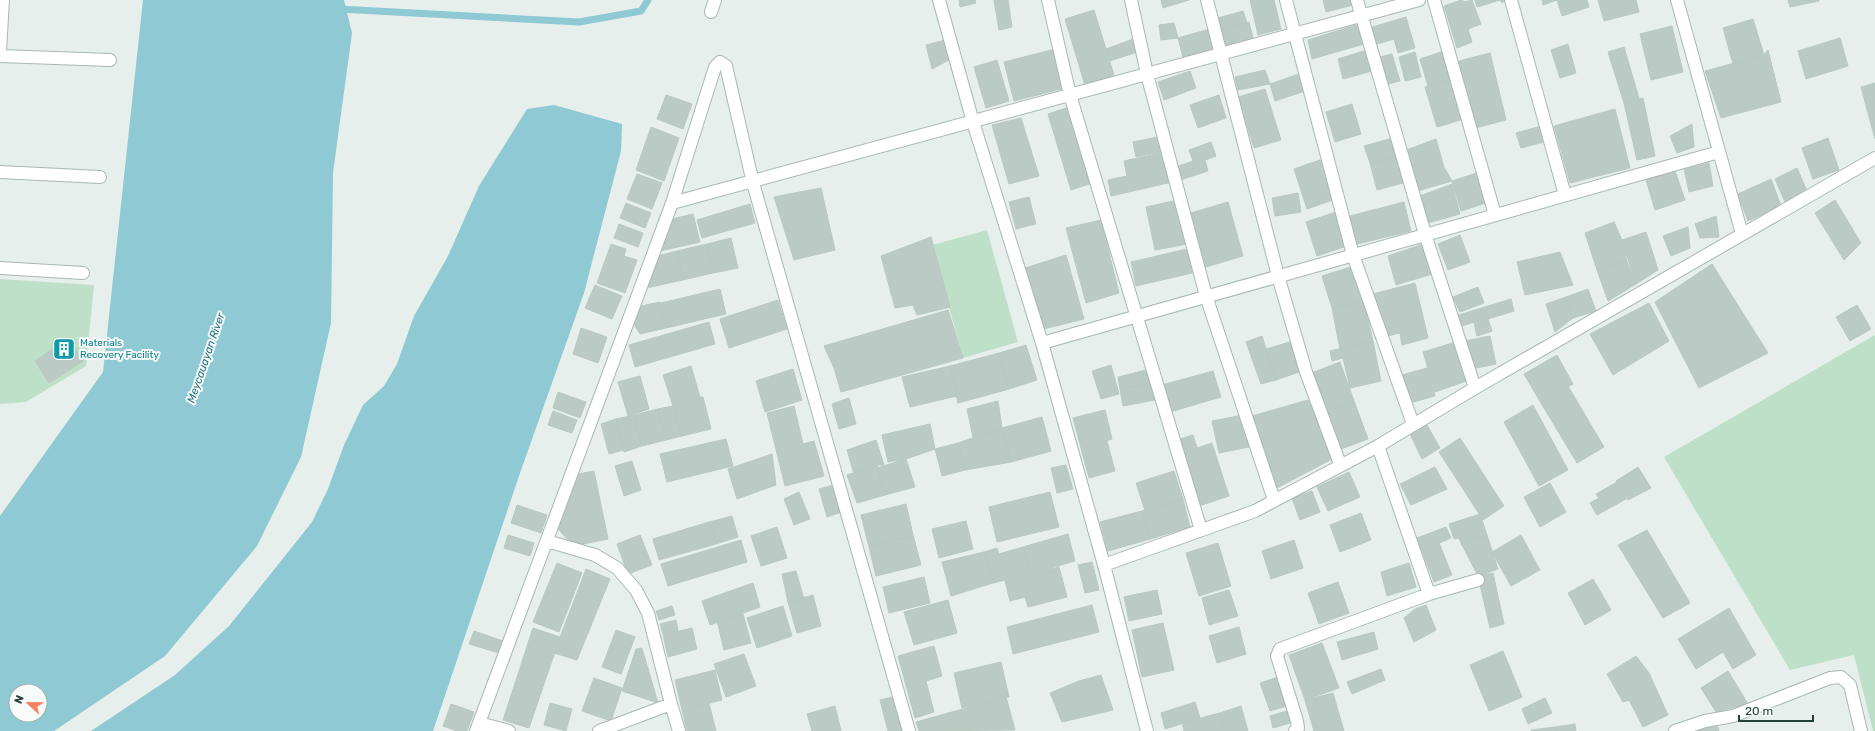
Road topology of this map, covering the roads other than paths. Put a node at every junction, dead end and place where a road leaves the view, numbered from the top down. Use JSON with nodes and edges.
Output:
{"nodes":[{"id":1,"x":3,"y":0,"type":"edge"},
{"id":2,"x":715,"y":0,"type":"edge"},
{"id":3,"x":940,"y":0,"type":"edge"},
{"id":4,"x":1048,"y":0,"type":"edge"},
{"id":5,"x":1131,"y":0,"type":"edge"},
{"id":6,"x":1207,"y":0,"type":"edge"},
{"id":7,"x":1286,"y":0,"type":"edge"},
{"id":8,"x":1357,"y":0,"type":"edge"},
{"id":9,"x":1419,"y":0,"type":"edge"},
{"id":10,"x":1434,"y":0,"type":"edge"},
{"id":11,"x":1511,"y":0,"type":"edge"},
{"id":12,"x":1677,"y":0,"type":"edge"},
{"id":13,"x":711,"y":12,"type":"dead end"},
{"id":14,"x":1361,"y":16,"type":"junction"},
{"id":15,"x":1293,"y":33,"type":"junction"},
{"id":16,"x":0,"y":51,"type":"edge"},
{"id":17,"x":1222,"y":54,"type":"junction"},
{"id":18,"x":0,"y":56,"type":"edge"},
{"id":19,"x":110,"y":60,"type":"dead end"},
{"id":20,"x":1147,"y":74,"type":"junction"},
{"id":21,"x":1070,"y":96,"type":"junction"},
{"id":22,"x":973,"y":122,"type":"junction"},
{"id":23,"x":1719,"y":152,"type":"junction"},
{"id":24,"x":1875,"y":158,"type":"edge"},
{"id":25,"x":0,"y":172,"type":"edge"},
{"id":26,"x":100,"y":177,"type":"dead end"},
{"id":27,"x":753,"y":183,"type":"junction"},
{"id":28,"x":1565,"y":195,"type":"junction"},
{"id":29,"x":672,"y":203,"type":"junction"},
{"id":30,"x":1495,"y":215,"type":"junction"},
{"id":31,"x":1425,"y":234,"type":"junction"},
{"id":32,"x":1742,"y":234,"type":"junction"},
{"id":33,"x":1353,"y":255,"type":"junction"},
{"id":34,"x":0,"y":268,"type":"edge"},
{"id":35,"x":83,"y":273,"type":"dead end"},
{"id":36,"x":1278,"y":276,"type":"junction"},
{"id":37,"x":1206,"y":296,"type":"junction"},
{"id":38,"x":1136,"y":316,"type":"junction"},
{"id":39,"x":1042,"y":343,"type":"junction"},
{"id":40,"x":1475,"y":388,"type":"junction"},
{"id":41,"x":1413,"y":424,"type":"junction"},
{"id":42,"x":1378,"y":446,"type":"junction"},
{"id":43,"x":1340,"y":464,"type":"junction"},
{"id":44,"x":1274,"y":500,"type":"junction"},
{"id":45,"x":1201,"y":530,"type":"junction"},
{"id":46,"x":547,"y":541,"type":"junction"},
{"id":47,"x":1104,"y":565,"type":"junction"},
{"id":48,"x":1478,"y":580,"type":"dead end"},
{"id":49,"x":1429,"y":594,"type":"junction"},
{"id":50,"x":671,"y":704,"type":"junction"},
{"id":51,"x":477,"y":727,"type":"edge"},
{"id":52,"x":509,"y":731,"type":"edge"},
{"id":53,"x":599,"y":731,"type":"edge"},
{"id":54,"x":679,"y":731,"type":"edge"},
{"id":55,"x":909,"y":731,"type":"edge"},
{"id":56,"x":1147,"y":731,"type":"edge"},
{"id":57,"x":1295,"y":731,"type":"edge"},
{"id":58,"x":1675,"y":731,"type":"edge"},
{"id":59,"x":1861,"y":731,"type":"edge"}],
"edges":[{"from":1,"to":16,"type":"street"},
{"from":2,"to":13,"type":"street"},
{"from":3,"to":22,"type":"street"},
{"from":4,"to":21,"type":"street"},
{"from":5,"to":20,"type":"street"},
{"from":6,"to":17,"type":"street"},
{"from":7,"to":15,"type":"street"},
{"from":8,"to":14,"type":"street"},
{"from":9,"to":14,"type":"street"},
{"from":10,"to":30,"type":"street"},
{"from":11,"to":28,"type":"street"},
{"from":12,"to":23,"type":"street"},
{"from":14,"to":15,"type":"street"},
{"from":14,"to":31,"type":"street"},
{"from":15,"to":17,"type":"street"},
{"from":15,"to":33,"type":"street"},
{"from":17,"to":20,"type":"street"},
{"from":17,"to":36,"type":"street"},
{"from":18,"to":19,"type":"street"},
{"from":20,"to":21,"type":"street"},
{"from":20,"to":37,"type":"street"},
{"from":21,"to":22,"type":"street"},
{"from":21,"to":38,"type":"street"},
{"from":22,"to":27,"type":"street"},
{"from":22,"to":39,"type":"street"},
{"from":23,"to":28,"type":"street"},
{"from":23,"to":32,"type":"street"},
{"from":24,"to":32,"type":"street"},
{"from":25,"to":26,"type":"street"},
{"from":27,"to":29,"type":"street"},
{"from":27,"to":29,"type":"street"},
{"from":27,"to":55,"type":"street"},
{"from":28,"to":30,"type":"street"},
{"from":29,"to":46,"type":"street"},
{"from":30,"to":31,"type":"street"},
{"from":31,"to":33,"type":"street"},
{"from":31,"to":40,"type":"street"},
{"from":32,"to":40,"type":"street"},
{"from":33,"to":36,"type":"street"},
{"from":33,"to":41,"type":"street"},
{"from":34,"to":35,"type":"street"},
{"from":36,"to":37,"type":"street"},
{"from":36,"to":43,"type":"street"},
{"from":37,"to":38,"type":"street"},
{"from":37,"to":44,"type":"street"},
{"from":38,"to":39,"type":"street"},
{"from":38,"to":45,"type":"street"},
{"from":39,"to":47,"type":"street"},
{"from":40,"to":41,"type":"street"},
{"from":41,"to":42,"type":"street"},
{"from":42,"to":43,"type":"street"},
{"from":42,"to":49,"type":"street"},
{"from":43,"to":44,"type":"street"},
{"from":44,"to":45,"type":"street"},
{"from":45,"to":47,"type":"street"},
{"from":46,"to":50,"type":"street"},
{"from":46,"to":51,"type":"street"},
{"from":47,"to":56,"type":"street"},
{"from":48,"to":49,"type":"street"},
{"from":49,"to":57,"type":"street"},
{"from":50,"to":53,"type":"street"},
{"from":50,"to":54,"type":"street"},
{"from":51,"to":52,"type":"street"},
{"from":58,"to":59,"type":"street"}]}
